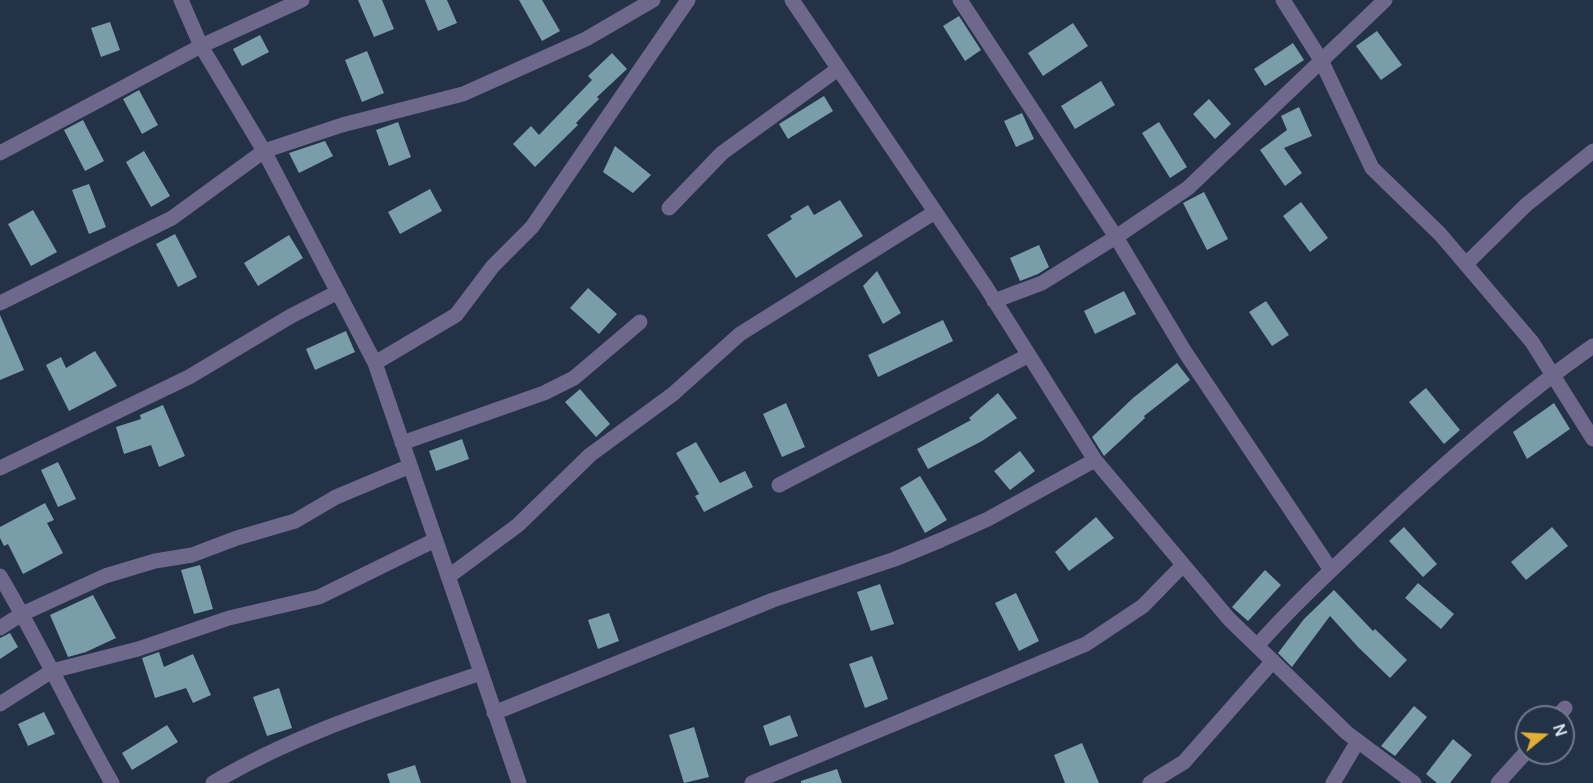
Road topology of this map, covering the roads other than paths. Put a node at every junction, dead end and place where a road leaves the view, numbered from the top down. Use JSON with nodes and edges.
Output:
{"nodes":[{"id":1,"x":181,"y":0,"type":"edge"},
{"id":2,"x":302,"y":0,"type":"edge"},
{"id":3,"x":653,"y":0,"type":"edge"},
{"id":4,"x":688,"y":0,"type":"edge"},
{"id":5,"x":792,"y":0,"type":"edge"},
{"id":6,"x":960,"y":0,"type":"edge"},
{"id":7,"x":1283,"y":0,"type":"edge"},
{"id":8,"x":1385,"y":0,"type":"edge"},
{"id":9,"x":201,"y":45,"type":"junction"},
{"id":10,"x":1321,"y":60,"type":"junction"},
{"id":11,"x":838,"y":69,"type":"junction"},
{"id":12,"x":264,"y":151,"type":"junction"},
{"id":13,"x":1593,"y":151,"type":"edge"},
{"id":14,"x":0,"y":153,"type":"edge"},
{"id":15,"x":669,"y":208,"type":"dead end"},
{"id":16,"x":935,"y":212,"type":"junction"},
{"id":17,"x":1116,"y":237,"type":"junction"},
{"id":18,"x":1466,"y":264,"type":"junction"},
{"id":19,"x":338,"y":292,"type":"junction"},
{"id":20,"x":994,"y":301,"type":"junction"},
{"id":21,"x":0,"y":303,"type":"edge"},
{"id":22,"x":640,"y":322,"type":"dead end"},
{"id":23,"x":1593,"y":346,"type":"edge"},
{"id":24,"x":1029,"y":355,"type":"junction"},
{"id":25,"x":375,"y":363,"type":"junction"},
{"id":26,"x":1552,"y":374,"type":"junction"},
{"id":27,"x":1593,"y":439,"type":"edge"},
{"id":28,"x":402,"y":443,"type":"junction"},
{"id":29,"x":1095,"y":460,"type":"junction"},
{"id":30,"x":410,"y":466,"type":"junction"},
{"id":31,"x":0,"y":468,"type":"edge"},
{"id":32,"x":779,"y":484,"type":"dead end"},
{"id":33,"x":435,"y":540,"type":"junction"},
{"id":34,"x":1183,"y":565,"type":"junction"},
{"id":35,"x":1331,"y":570,"type":"junction"},
{"id":36,"x":0,"y":576,"type":"edge"},
{"id":37,"x":448,"y":578,"type":"junction"},
{"id":38,"x":22,"y":614,"type":"junction"},
{"id":39,"x":0,"y":628,"type":"edge"},
{"id":40,"x":1257,"y":646,"type":"junction"},
{"id":41,"x":1273,"y":661,"type":"junction"},
{"id":42,"x":52,"y":671,"type":"junction"},
{"id":43,"x":481,"y":673,"type":"junction"},
{"id":44,"x":0,"y":704,"type":"edge"},
{"id":45,"x":494,"y":713,"type":"junction"},
{"id":46,"x":1358,"y":741,"type":"junction"},
{"id":47,"x":1515,"y":764,"type":"edge"},
{"id":48,"x":112,"y":783,"type":"edge"},
{"id":49,"x":213,"y":783,"type":"edge"},
{"id":50,"x":519,"y":783,"type":"edge"},
{"id":51,"x":752,"y":783,"type":"edge"},
{"id":52,"x":1150,"y":783,"type":"edge"},
{"id":53,"x":1332,"y":783,"type":"edge"},
{"id":54,"x":1414,"y":783,"type":"edge"},
{"id":55,"x":1498,"y":783,"type":"edge"}],
"edges":[{"from":1,"to":9,"type":"street"},
{"from":2,"to":9,"type":"street"},
{"from":3,"to":12,"type":"street"},
{"from":4,"to":25,"type":"street"},
{"from":5,"to":11,"type":"street"},
{"from":6,"to":17,"type":"street"},
{"from":7,"to":10,"type":"street"},
{"from":8,"to":10,"type":"street"},
{"from":9,"to":12,"type":"street"},
{"from":9,"to":14,"type":"street"},
{"from":10,"to":17,"type":"street"},
{"from":10,"to":18,"type":"street"},
{"from":11,"to":15,"type":"street"},
{"from":11,"to":16,"type":"street"},
{"from":12,"to":19,"type":"street"},
{"from":12,"to":21,"type":"street"},
{"from":13,"to":18,"type":"street"},
{"from":16,"to":20,"type":"street"},
{"from":16,"to":37,"type":"street"},
{"from":17,"to":20,"type":"street"},
{"from":17,"to":35,"type":"street"},
{"from":18,"to":26,"type":"street"},
{"from":19,"to":25,"type":"street"},
{"from":19,"to":31,"type":"street"},
{"from":20,"to":24,"type":"street"},
{"from":22,"to":28,"type":"street"},
{"from":23,"to":26,"type":"street"},
{"from":24,"to":29,"type":"street"},
{"from":24,"to":32,"type":"street"},
{"from":25,"to":28,"type":"street"},
{"from":26,"to":27,"type":"street"},
{"from":26,"to":35,"type":"street"},
{"from":28,"to":30,"type":"street"},
{"from":29,"to":34,"type":"street"},
{"from":29,"to":45,"type":"street"},
{"from":30,"to":33,"type":"street"},
{"from":30,"to":38,"type":"street"},
{"from":33,"to":37,"type":"street"},
{"from":33,"to":42,"type":"street"},
{"from":34,"to":40,"type":"street"},
{"from":34,"to":51,"type":"street"},
{"from":35,"to":40,"type":"street"},
{"from":36,"to":38,"type":"street"},
{"from":37,"to":43,"type":"street"},
{"from":38,"to":39,"type":"street"},
{"from":38,"to":42,"type":"street"},
{"from":40,"to":41,"type":"street"},
{"from":41,"to":46,"type":"street"},
{"from":41,"to":52,"type":"street"},
{"from":42,"to":44,"type":"street"},
{"from":42,"to":48,"type":"street"},
{"from":43,"to":45,"type":"street"},
{"from":43,"to":49,"type":"street"},
{"from":45,"to":50,"type":"street"},
{"from":46,"to":53,"type":"street"},
{"from":46,"to":54,"type":"street"},
{"from":47,"to":55,"type":"street"}]}
